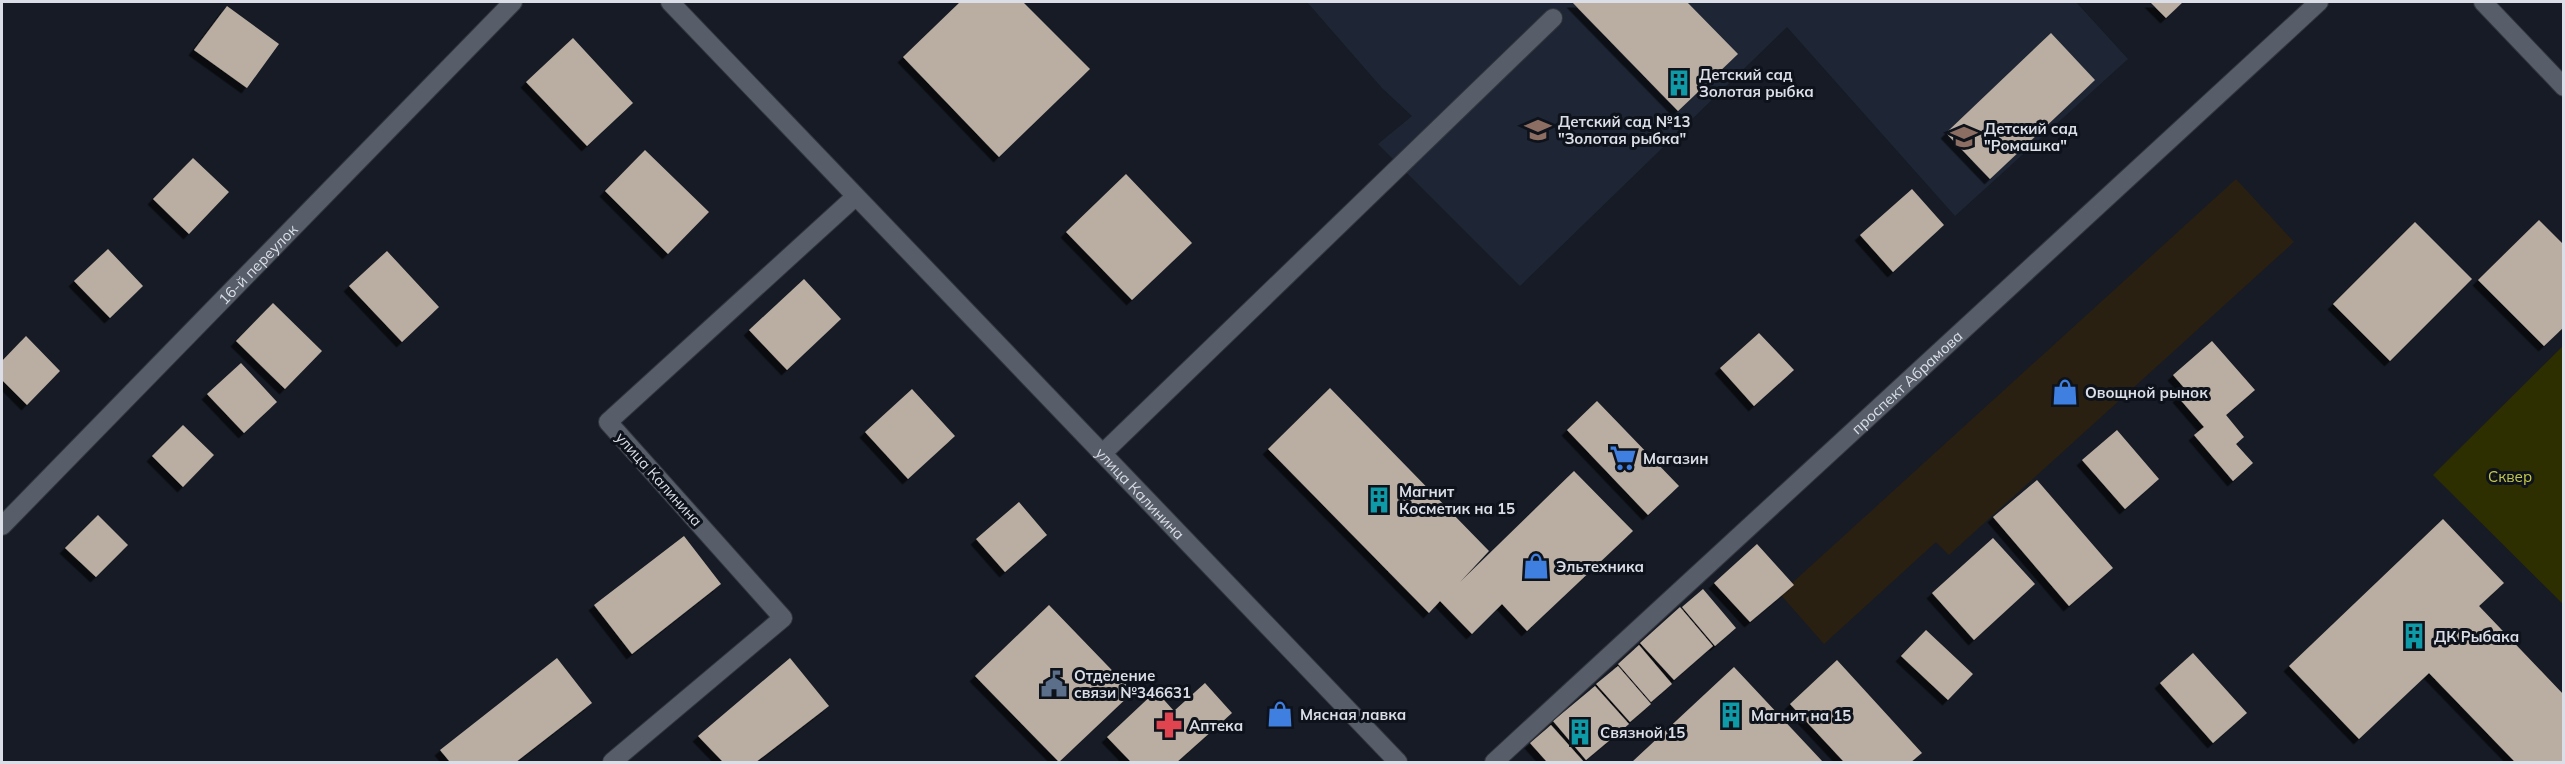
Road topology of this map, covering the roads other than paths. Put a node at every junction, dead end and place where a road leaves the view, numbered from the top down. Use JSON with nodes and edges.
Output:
{"nodes":[{"id":1,"x":513,"y":2,"type":"edge"},
{"id":2,"x":670,"y":2,"type":"edge"},
{"id":3,"x":2319,"y":2,"type":"edge"},
{"id":4,"x":2483,"y":2,"type":"edge"},
{"id":5,"x":1553,"y":18,"type":"dead end"},
{"id":6,"x":2564,"y":87,"type":"edge"},
{"id":7,"x":855,"y":197,"type":"junction"},
{"id":8,"x":1104,"y":452,"type":"junction"},
{"id":9,"x":2,"y":526,"type":"edge"},
{"id":10,"x":612,"y":762,"type":"edge"},
{"id":11,"x":1398,"y":762,"type":"edge"},
{"id":12,"x":1494,"y":762,"type":"edge"}],
"edges":[{"from":1,"to":9,"type":"street","name":"16-й переулок"},
{"from":2,"to":7,"type":"street","name":"улица Калинина"},
{"from":3,"to":12,"type":"street","name":"проспект Абрамова"},
{"from":4,"to":6,"type":"street"},
{"from":5,"to":8,"type":"street"},
{"from":7,"to":8,"type":"street","name":"улица Калинина"},
{"from":7,"to":10,"type":"street","name":"улица Калинина"},
{"from":8,"to":11,"type":"street","name":"улица Калинина"}]}
